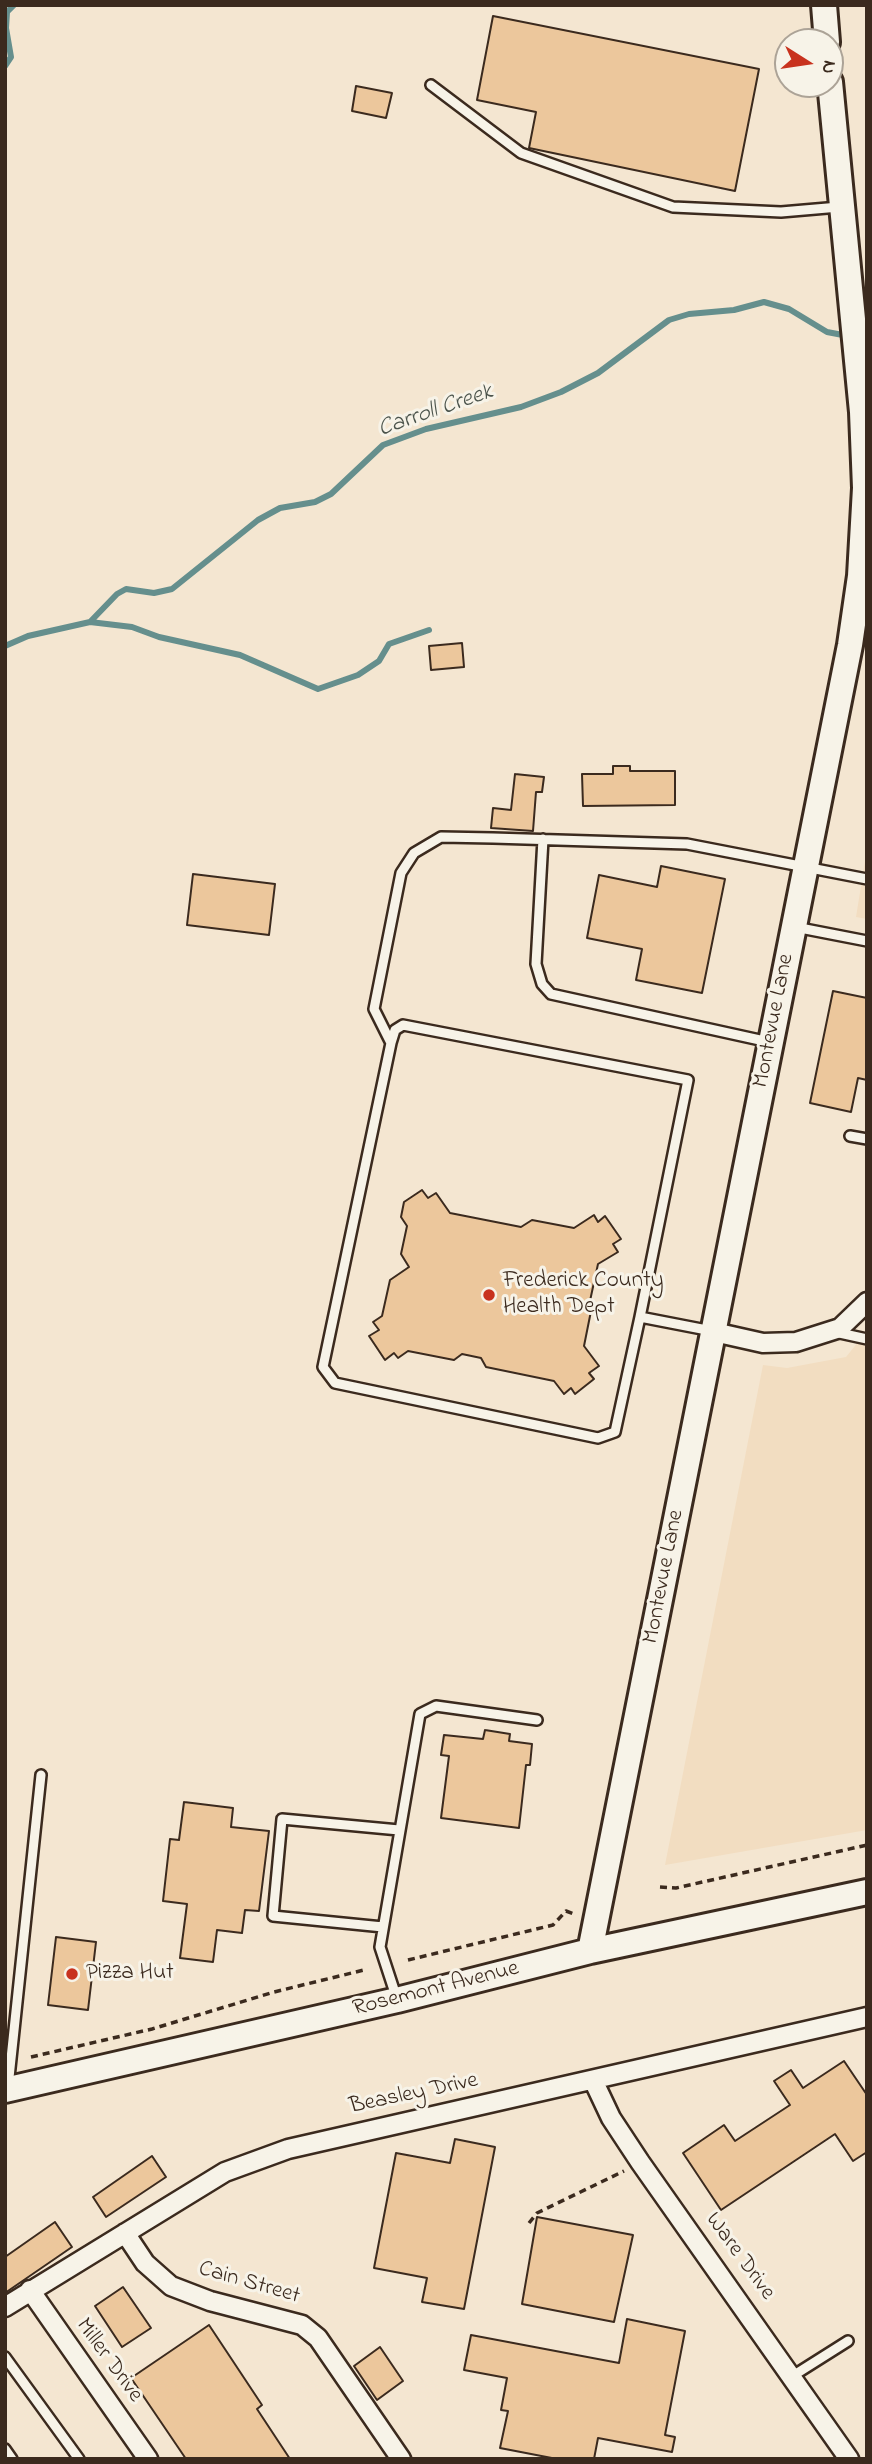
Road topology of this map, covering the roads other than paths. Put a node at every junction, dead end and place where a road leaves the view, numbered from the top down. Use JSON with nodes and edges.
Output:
{"nodes":[{"id":1,"x":824,"y":5,"type":"edge"},
{"id":2,"x":826,"y":28,"type":"edge"},
{"id":3,"x":431,"y":85,"type":"dead end"},
{"id":4,"x":831,"y":98,"type":"edge"},
{"id":5,"x":841,"y":207,"type":"junction"},
{"id":6,"x":864,"y":533,"type":"edge"},
{"id":7,"x":543,"y":839,"type":"junction"},
{"id":8,"x":806,"y":866,"type":"junction"},
{"id":9,"x":867,"y":879,"type":"edge"},
{"id":10,"x":793,"y":926,"type":"junction"},
{"id":11,"x":867,"y":941,"type":"edge"},
{"id":12,"x":771,"y":1042,"type":"junction"},
{"id":13,"x":391,"y":1043,"type":"junction"},
{"id":14,"x":849,"y":1136,"type":"dead end"},
{"id":15,"x":867,"y":1139,"type":"edge"},
{"id":16,"x":867,"y":1302,"type":"edge"},
{"id":17,"x":640,"y":1317,"type":"junction"},
{"id":18,"x":830,"y":1331,"type":"junction"},
{"id":19,"x":714,"y":1332,"type":"junction"},
{"id":20,"x":867,"y":1339,"type":"edge"},
{"id":21,"x":537,"y":1720,"type":"dead end"},
{"id":22,"x":41,"y":1775,"type":"dead end"},
{"id":23,"x":399,"y":1830,"type":"junction"},
{"id":24,"x":867,"y":1892,"type":"edge"},
{"id":25,"x":383,"y":1927,"type":"junction"},
{"id":26,"x":590,"y":1951,"type":"junction"},
{"id":27,"x":397,"y":2000,"type":"junction"},
{"id":28,"x":867,"y":2017,"type":"edge"},
{"id":29,"x":594,"y":2082,"type":"junction"},
{"id":30,"x":6,"y":2090,"type":"edge"},
{"id":31,"x":125,"y":2233,"type":"junction"},
{"id":32,"x":30,"y":2290,"type":"junction"},
{"id":33,"x":5,"y":2307,"type":"edge"},
{"id":34,"x":848,"y":2341,"type":"dead end"},
{"id":35,"x":5,"y":2357,"type":"edge"},
{"id":36,"x":792,"y":2377,"type":"junction"},
{"id":37,"x":5,"y":2449,"type":"edge"},
{"id":38,"x":147,"y":2458,"type":"edge"},
{"id":39,"x":12,"y":2459,"type":"edge"},
{"id":40,"x":79,"y":2459,"type":"edge"},
{"id":41,"x":401,"y":2459,"type":"edge"},
{"id":42,"x":849,"y":2459,"type":"edge"}],
"edges":[{"from":1,"to":2,"type":"street"},
{"from":3,"to":5,"type":"lane"},
{"from":4,"to":5,"type":"street","name":"Montevue Lane"},
{"from":5,"to":6,"type":"street","name":"Montevue Lane"},
{"from":6,"to":8,"type":"street","name":"Montevue Lane"},
{"from":7,"to":8,"type":"lane"},
{"from":7,"to":12,"type":"lane"},
{"from":7,"to":13,"type":"lane"},
{"from":8,"to":9,"type":"lane"},
{"from":8,"to":10,"type":"street","name":"Montevue Lane"},
{"from":10,"to":11,"type":"lane"},
{"from":10,"to":12,"type":"street","name":"Montevue Lane"},
{"from":12,"to":19,"type":"street","name":"Montevue Lane"},
{"from":13,"to":17,"type":"lane"},
{"from":13,"to":17,"type":"lane"},
{"from":14,"to":15,"type":"lane"},
{"from":16,"to":18,"type":"street"},
{"from":17,"to":19,"type":"lane"},
{"from":18,"to":19,"type":"street"},
{"from":18,"to":20,"type":"lane"},
{"from":19,"to":26,"type":"street","name":"Montevue Lane"},
{"from":21,"to":23,"type":"lane"},
{"from":22,"to":30,"type":"lane"},
{"from":23,"to":25,"type":"lane"},
{"from":23,"to":25,"type":"lane"},
{"from":24,"to":26,"type":"street","name":"Rosemont Avenue"},
{"from":25,"to":27,"type":"lane"},
{"from":26,"to":27,"type":"street","name":"Rosemont Avenue"},
{"from":27,"to":30,"type":"street","name":"Rosemont Avenue"},
{"from":28,"to":29,"type":"street","name":"Beasley Drive"},
{"from":29,"to":31,"type":"street","name":"Beasley Drive"},
{"from":29,"to":36,"type":"street","name":"Ware Drive"},
{"from":31,"to":32,"type":"street","name":"Beasley Drive"},
{"from":31,"to":41,"type":"street","name":"Cain Street"},
{"from":32,"to":33,"type":"street","name":"Beasley Drive"},
{"from":32,"to":38,"type":"street","name":"Miller Drive"},
{"from":34,"to":36,"type":"lane"},
{"from":35,"to":40,"type":"lane"},
{"from":36,"to":42,"type":"street","name":"Ware Drive"},
{"from":37,"to":39,"type":"lane"}]}
